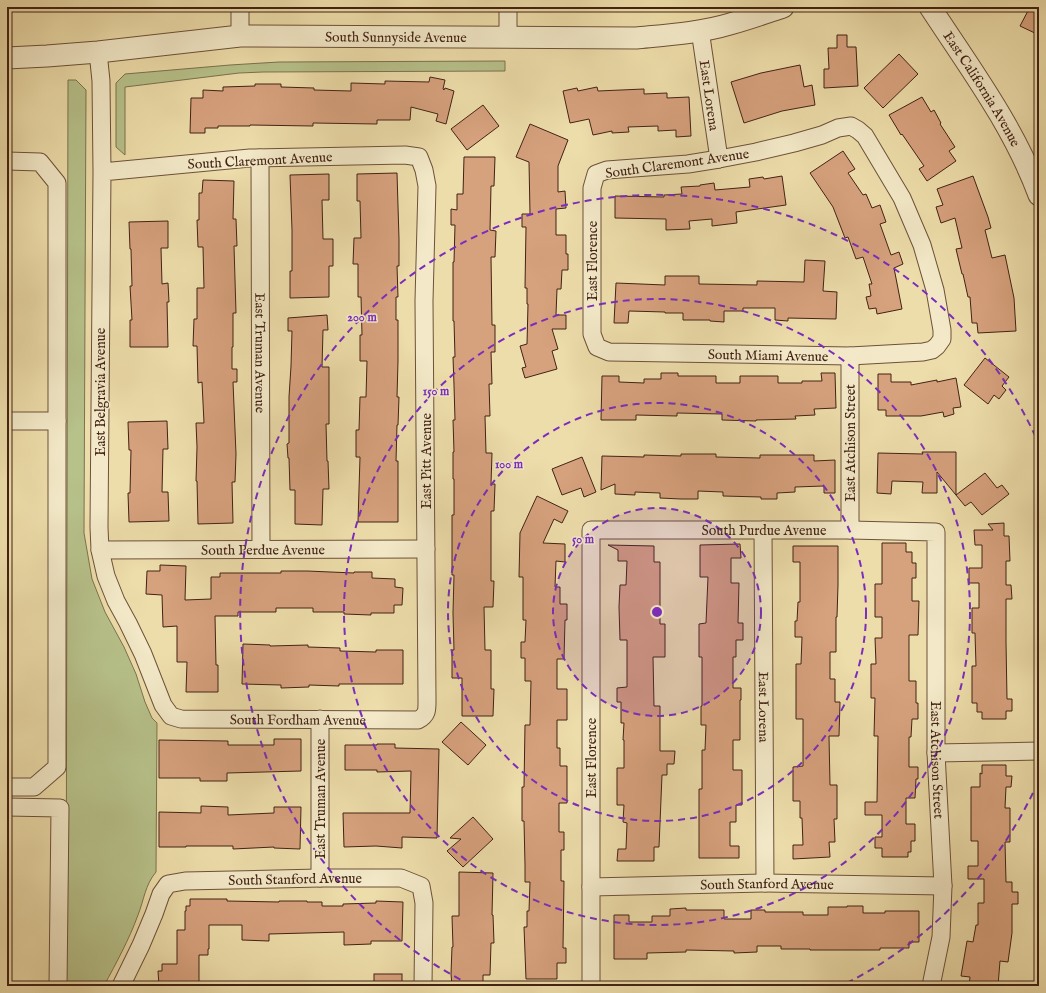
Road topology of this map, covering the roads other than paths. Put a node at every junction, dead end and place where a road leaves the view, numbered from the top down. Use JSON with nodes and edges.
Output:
{"nodes":[{"id":1,"x":240,"y":7,"type":"edge"},
{"id":2,"x":508,"y":7,"type":"edge"},
{"id":3,"x":783,"y":7,"type":"edge"},
{"id":4,"x":930,"y":7,"type":"edge"},
{"id":5,"x":700,"y":30,"type":"junction"},
{"id":6,"x":240,"y":36,"type":"junction"},
{"id":7,"x":508,"y":37,"type":"junction"},
{"id":8,"x":98,"y":52,"type":"junction"},
{"id":9,"x":7,"y":58,"type":"edge"},
{"id":10,"x":260,"y":158,"type":"junction"},
{"id":11,"x":419,"y":158,"type":"joint"},
{"id":12,"x":719,"y":159,"type":"junction"},
{"id":13,"x":7,"y":161,"type":"edge"},
{"id":14,"x":102,"y":172,"type":"junction"},
{"id":15,"x":596,"y":174,"type":"joint"},
{"id":16,"x":1037,"y":183,"type":"edge"},
{"id":17,"x":937,"y":346,"type":"joint"},
{"id":18,"x":597,"y":347,"type":"joint"},
{"id":19,"x":850,"y":356,"type":"junction"},
{"id":20,"x":57,"y":421,"type":"junction"},
{"id":21,"x":7,"y":422,"type":"edge"},
{"id":22,"x":592,"y":530,"type":"joint"},
{"id":23,"x":763,"y":530,"type":"junction"},
{"id":24,"x":850,"y":530,"type":"junction"},
{"id":25,"x":936,"y":532,"type":"joint"},
{"id":26,"x":261,"y":549,"type":"junction"},
{"id":27,"x":426,"y":549,"type":"junction"},
{"id":28,"x":100,"y":550,"type":"junction"},
{"id":29,"x":171,"y":716,"type":"joint"},
{"id":30,"x":424,"y":717,"type":"joint"},
{"id":31,"x":320,"y":719,"type":"junction"},
{"id":32,"x":1039,"y":751,"type":"edge"},
{"id":33,"x":936,"y":753,"type":"junction"},
{"id":34,"x":7,"y":787,"type":"edge"},
{"id":35,"x":7,"y":807,"type":"edge"},
{"id":36,"x":320,"y":878,"type":"junction"},
{"id":37,"x":765,"y":884,"type":"junction"},
{"id":38,"x":943,"y":886,"type":"junction"},
{"id":39,"x":591,"y":887,"type":"junction"},
{"id":40,"x":58,"y":986,"type":"edge"},
{"id":41,"x":121,"y":986,"type":"edge"},
{"id":42,"x":423,"y":986,"type":"edge"},
{"id":43,"x":591,"y":986,"type":"edge"},
{"id":44,"x":931,"y":986,"type":"edge"}],
"edges":[{"from":1,"to":6,"type":"street"},
{"from":2,"to":7,"type":"street"},
{"from":3,"to":5,"type":"street","name":"South Sunnyside Avenue"},
{"from":4,"to":16,"type":"street","name":"East California Avenue"},
{"from":5,"to":7,"type":"street","name":"South Sunnyside Avenue"},
{"from":5,"to":12,"type":"street","name":"East Lorena"},
{"from":6,"to":7,"type":"street","name":"South Sunnyside Avenue"},
{"from":6,"to":8,"type":"street","name":"South Sunnyside Avenue"},
{"from":8,"to":9,"type":"street","name":"South Sunnyside Avenue"},
{"from":8,"to":14,"type":"street","name":"East Belgravia Avenue"},
{"from":10,"to":11,"type":"street","name":"South Claremont Avenue"},
{"from":10,"to":14,"type":"street","name":"South Claremont Avenue"},
{"from":10,"to":26,"type":"street","name":"East Truman Avenue"},
{"from":11,"to":27,"type":"street","name":"East Pitt Avenue"},
{"from":12,"to":15,"type":"street","name":"South Claremont Avenue"},
{"from":12,"to":17,"type":"street","name":"South Claremont Avenue"},
{"from":13,"to":20,"type":"street"},
{"from":14,"to":28,"type":"street","name":"East Belgravia Avenue"},
{"from":15,"to":18,"type":"street","name":"East Florence"},
{"from":17,"to":19,"type":"street","name":"South Miami Avenue"},
{"from":18,"to":19,"type":"street","name":"South Miami Avenue"},
{"from":19,"to":24,"type":"street","name":"East Atchison Street"},
{"from":20,"to":21,"type":"street"},
{"from":20,"to":34,"type":"street"},
{"from":22,"to":23,"type":"street","name":"South Purdue Avenue"},
{"from":22,"to":39,"type":"street","name":"East Florence"},
{"from":23,"to":24,"type":"street","name":"South Purdue Avenue"},
{"from":23,"to":37,"type":"street","name":"East Lorena"},
{"from":24,"to":25,"type":"street","name":"South Purdue Avenue"},
{"from":25,"to":33,"type":"street","name":"East Atchison Street"},
{"from":26,"to":27,"type":"street","name":"South Perdue Avenue"},
{"from":26,"to":28,"type":"street","name":"South Perdue Avenue"},
{"from":27,"to":30,"type":"street","name":"East Pitt Avenue"},
{"from":28,"to":29,"type":"street","name":"East Belgravia Avenue"},
{"from":29,"to":31,"type":"street","name":"South Fordham Avenue"},
{"from":30,"to":31,"type":"street","name":"South Fordham Avenue"},
{"from":31,"to":36,"type":"street","name":"East Truman Avenue"},
{"from":32,"to":33,"type":"street"},
{"from":33,"to":38,"type":"street","name":"East Atchison Street"},
{"from":35,"to":40,"type":"street"},
{"from":36,"to":41,"type":"street","name":"South Stanford Avenue"},
{"from":36,"to":42,"type":"street","name":"South Stanford Avenue"},
{"from":37,"to":38,"type":"street","name":"South Stanford Avenue"},
{"from":37,"to":39,"type":"street","name":"South Stanford Avenue"},
{"from":38,"to":44,"type":"street","name":"East Atchison Street"},
{"from":39,"to":43,"type":"street","name":"East Florence"}]}
